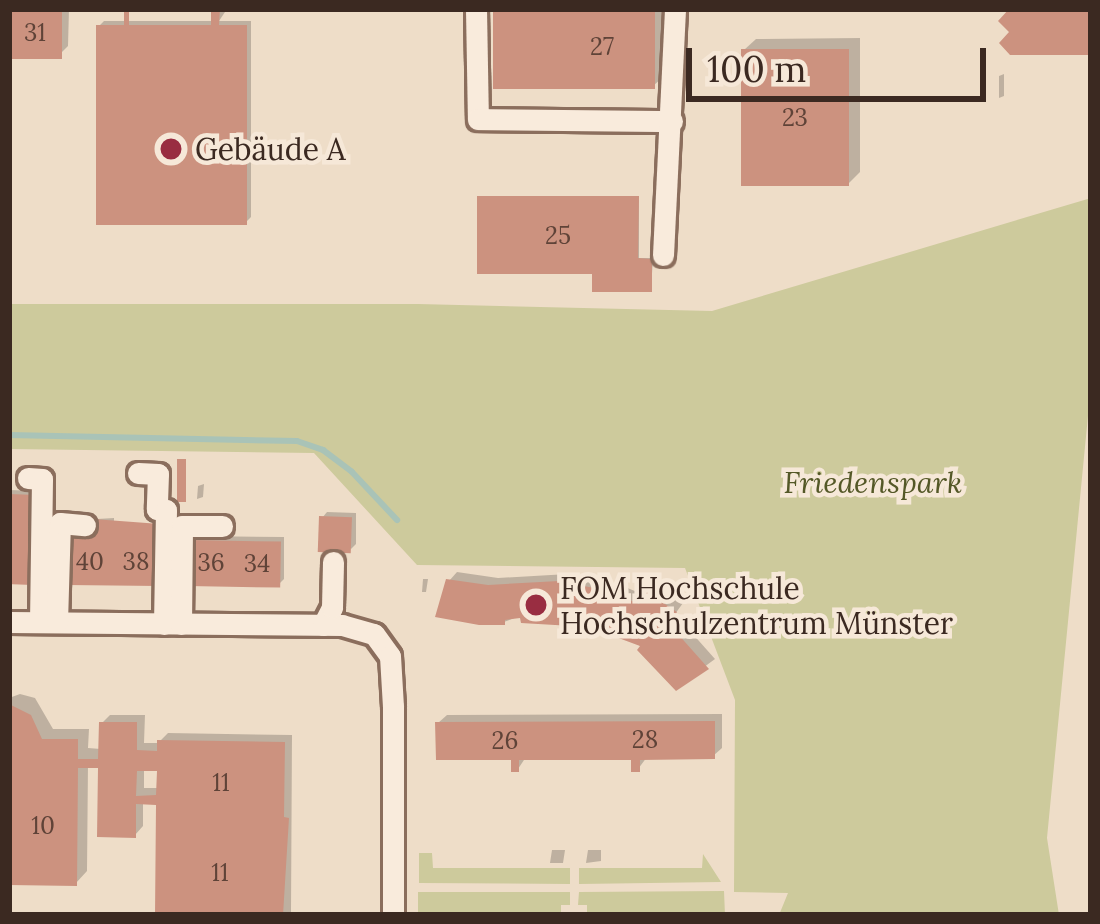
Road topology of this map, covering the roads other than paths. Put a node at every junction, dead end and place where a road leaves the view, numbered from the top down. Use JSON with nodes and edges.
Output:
{"nodes":[{"id":1,"x":476,"y":9,"type":"edge"},
{"id":2,"x":674,"y":9,"type":"edge"},
{"id":3,"x":672,"y":121,"type":"junction"},
{"id":4,"x":663,"y":254,"type":"dead end"},
{"id":5,"x":138,"y":473,"type":"dead end"},
{"id":6,"x":28,"y":478,"type":"dead end"},
{"id":7,"x":86,"y":525,"type":"dead end"},
{"id":8,"x":222,"y":526,"type":"dead end"},
{"id":9,"x":333,"y":562,"type":"dead end"},
{"id":10,"x":9,"y":622,"type":"edge"},
{"id":11,"x":48,"y":622,"type":"junction"},
{"id":12,"x":172,"y":624,"type":"junction"},
{"id":13,"x":323,"y":625,"type":"junction"},
{"id":14,"x":393,"y":915,"type":"edge"}],
"edges":[{"from":1,"to":3,"type":"street"},
{"from":2,"to":3,"type":"street"},
{"from":3,"to":4,"type":"street"},
{"from":5,"to":12,"type":"street"},
{"from":6,"to":11,"type":"street"},
{"from":7,"to":11,"type":"street"},
{"from":8,"to":12,"type":"street"},
{"from":9,"to":13,"type":"street"},
{"from":10,"to":11,"type":"street"},
{"from":11,"to":12,"type":"street"},
{"from":12,"to":13,"type":"street"},
{"from":13,"to":14,"type":"street"}]}
